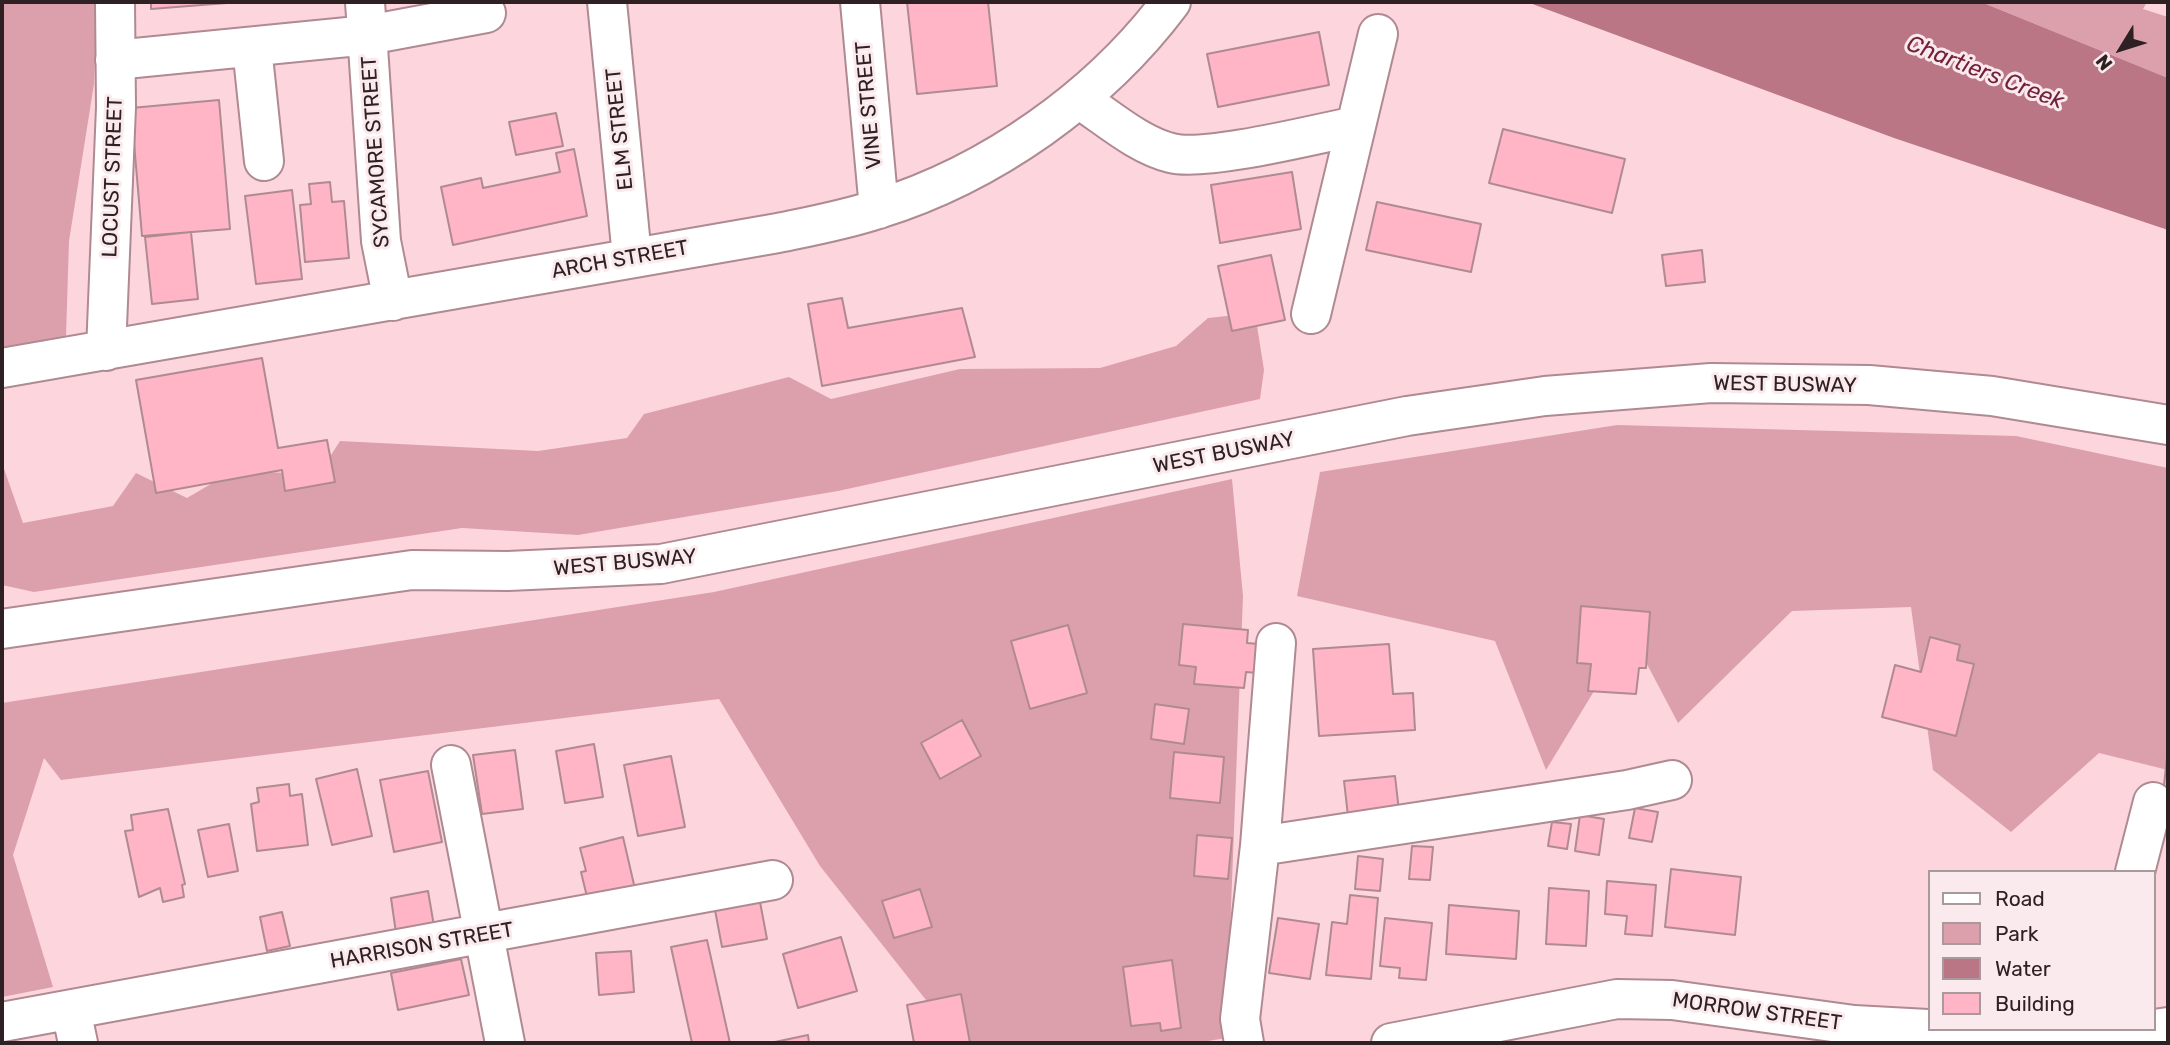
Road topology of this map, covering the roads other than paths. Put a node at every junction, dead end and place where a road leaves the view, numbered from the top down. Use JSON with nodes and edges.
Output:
{"nodes":[{"id":1,"x":115,"y":2,"type":"edge"},
{"id":2,"x":607,"y":2,"type":"edge"},
{"id":3,"x":860,"y":2,"type":"edge"},
{"id":4,"x":1171,"y":2,"type":"edge"},
{"id":5,"x":486,"y":13,"type":"dead end"},
{"id":6,"x":367,"y":18,"type":"edge"},
{"id":7,"x":1378,"y":34,"type":"dead end"},
{"id":8,"x":252,"y":47,"type":"junction"},
{"id":9,"x":115,"y":60,"type":"junction"},
{"id":10,"x":1079,"y":99,"type":"junction"},
{"id":11,"x":1356,"y":126,"type":"junction"},
{"id":12,"x":264,"y":162,"type":"dead end"},
{"id":13,"x":879,"y":209,"type":"junction"},
{"id":14,"x":632,"y":257,"type":"junction"},
{"id":15,"x":393,"y":301,"type":"junction"},
{"id":16,"x":1311,"y":314,"type":"dead end"},
{"id":17,"x":106,"y":351,"type":"junction"},
{"id":18,"x":2,"y":368,"type":"edge"},
{"id":19,"x":2168,"y":425,"type":"edge"},
{"id":20,"x":2,"y":629,"type":"edge"},
{"id":21,"x":1276,"y":643,"type":"dead end"},
{"id":22,"x":451,"y":765,"type":"dead end"},
{"id":23,"x":1672,"y":780,"type":"dead end"},
{"id":24,"x":2153,"y":802,"type":"dead end"},
{"id":25,"x":1260,"y":846,"type":"junction"},
{"id":26,"x":2136,"y":870,"type":"edge"},
{"id":27,"x":773,"y":880,"type":"dead end"},
{"id":28,"x":485,"y":935,"type":"junction"},
{"id":29,"x":2,"y":1022,"type":"edge"},
{"id":30,"x":75,"y":1026,"type":"edge"},
{"id":31,"x":2138,"y":1031,"type":"edge"},
{"id":32,"x":1853,"y":1034,"type":"edge"},
{"id":33,"x":2094,"y":1037,"type":"edge"},
{"id":34,"x":505,"y":1043,"type":"edge"},
{"id":35,"x":1244,"y":1043,"type":"edge"},
{"id":36,"x":1391,"y":1043,"type":"edge"}],
"edges":[{"from":1,"to":9,"type":"street","name":"LOCUST STREET"},
{"from":2,"to":14,"type":"street","name":"ELM STREET"},
{"from":3,"to":13,"type":"street","name":"VINE STREET"},
{"from":4,"to":10,"type":"street","name":"ARCH STREET"},
{"from":5,"to":6,"type":"street"},
{"from":6,"to":8,"type":"street"},
{"from":6,"to":15,"type":"street","name":"SYCAMORE STREET"},
{"from":7,"to":11,"type":"street"},
{"from":8,"to":9,"type":"street"},
{"from":8,"to":12,"type":"street"},
{"from":9,"to":17,"type":"street","name":"LOCUST STREET"},
{"from":10,"to":11,"type":"street"},
{"from":10,"to":13,"type":"street","name":"ARCH STREET"},
{"from":11,"to":16,"type":"street"},
{"from":13,"to":14,"type":"street","name":"ARCH STREET"},
{"from":14,"to":15,"type":"street","name":"ARCH STREET"},
{"from":15,"to":17,"type":"street","name":"ARCH STREET"},
{"from":17,"to":18,"type":"street","name":"ARCH STREET"},
{"from":19,"to":20,"type":"street","name":"WEST BUSWAY"},
{"from":21,"to":25,"type":"street"},
{"from":22,"to":28,"type":"street"},
{"from":23,"to":25,"type":"street"},
{"from":24,"to":26,"type":"street"},
{"from":25,"to":35,"type":"street"},
{"from":27,"to":28,"type":"street","name":"HARRISON STREET"},
{"from":28,"to":30,"type":"street","name":"HARRISON STREET"},
{"from":28,"to":34,"type":"street"},
{"from":29,"to":30,"type":"street","name":"HARRISON STREET"},
{"from":31,"to":33,"type":"street","name":"MORROW STREET"},
{"from":32,"to":33,"type":"street","name":"MORROW STREET"},
{"from":32,"to":36,"type":"street","name":"MORROW STREET"}]}
